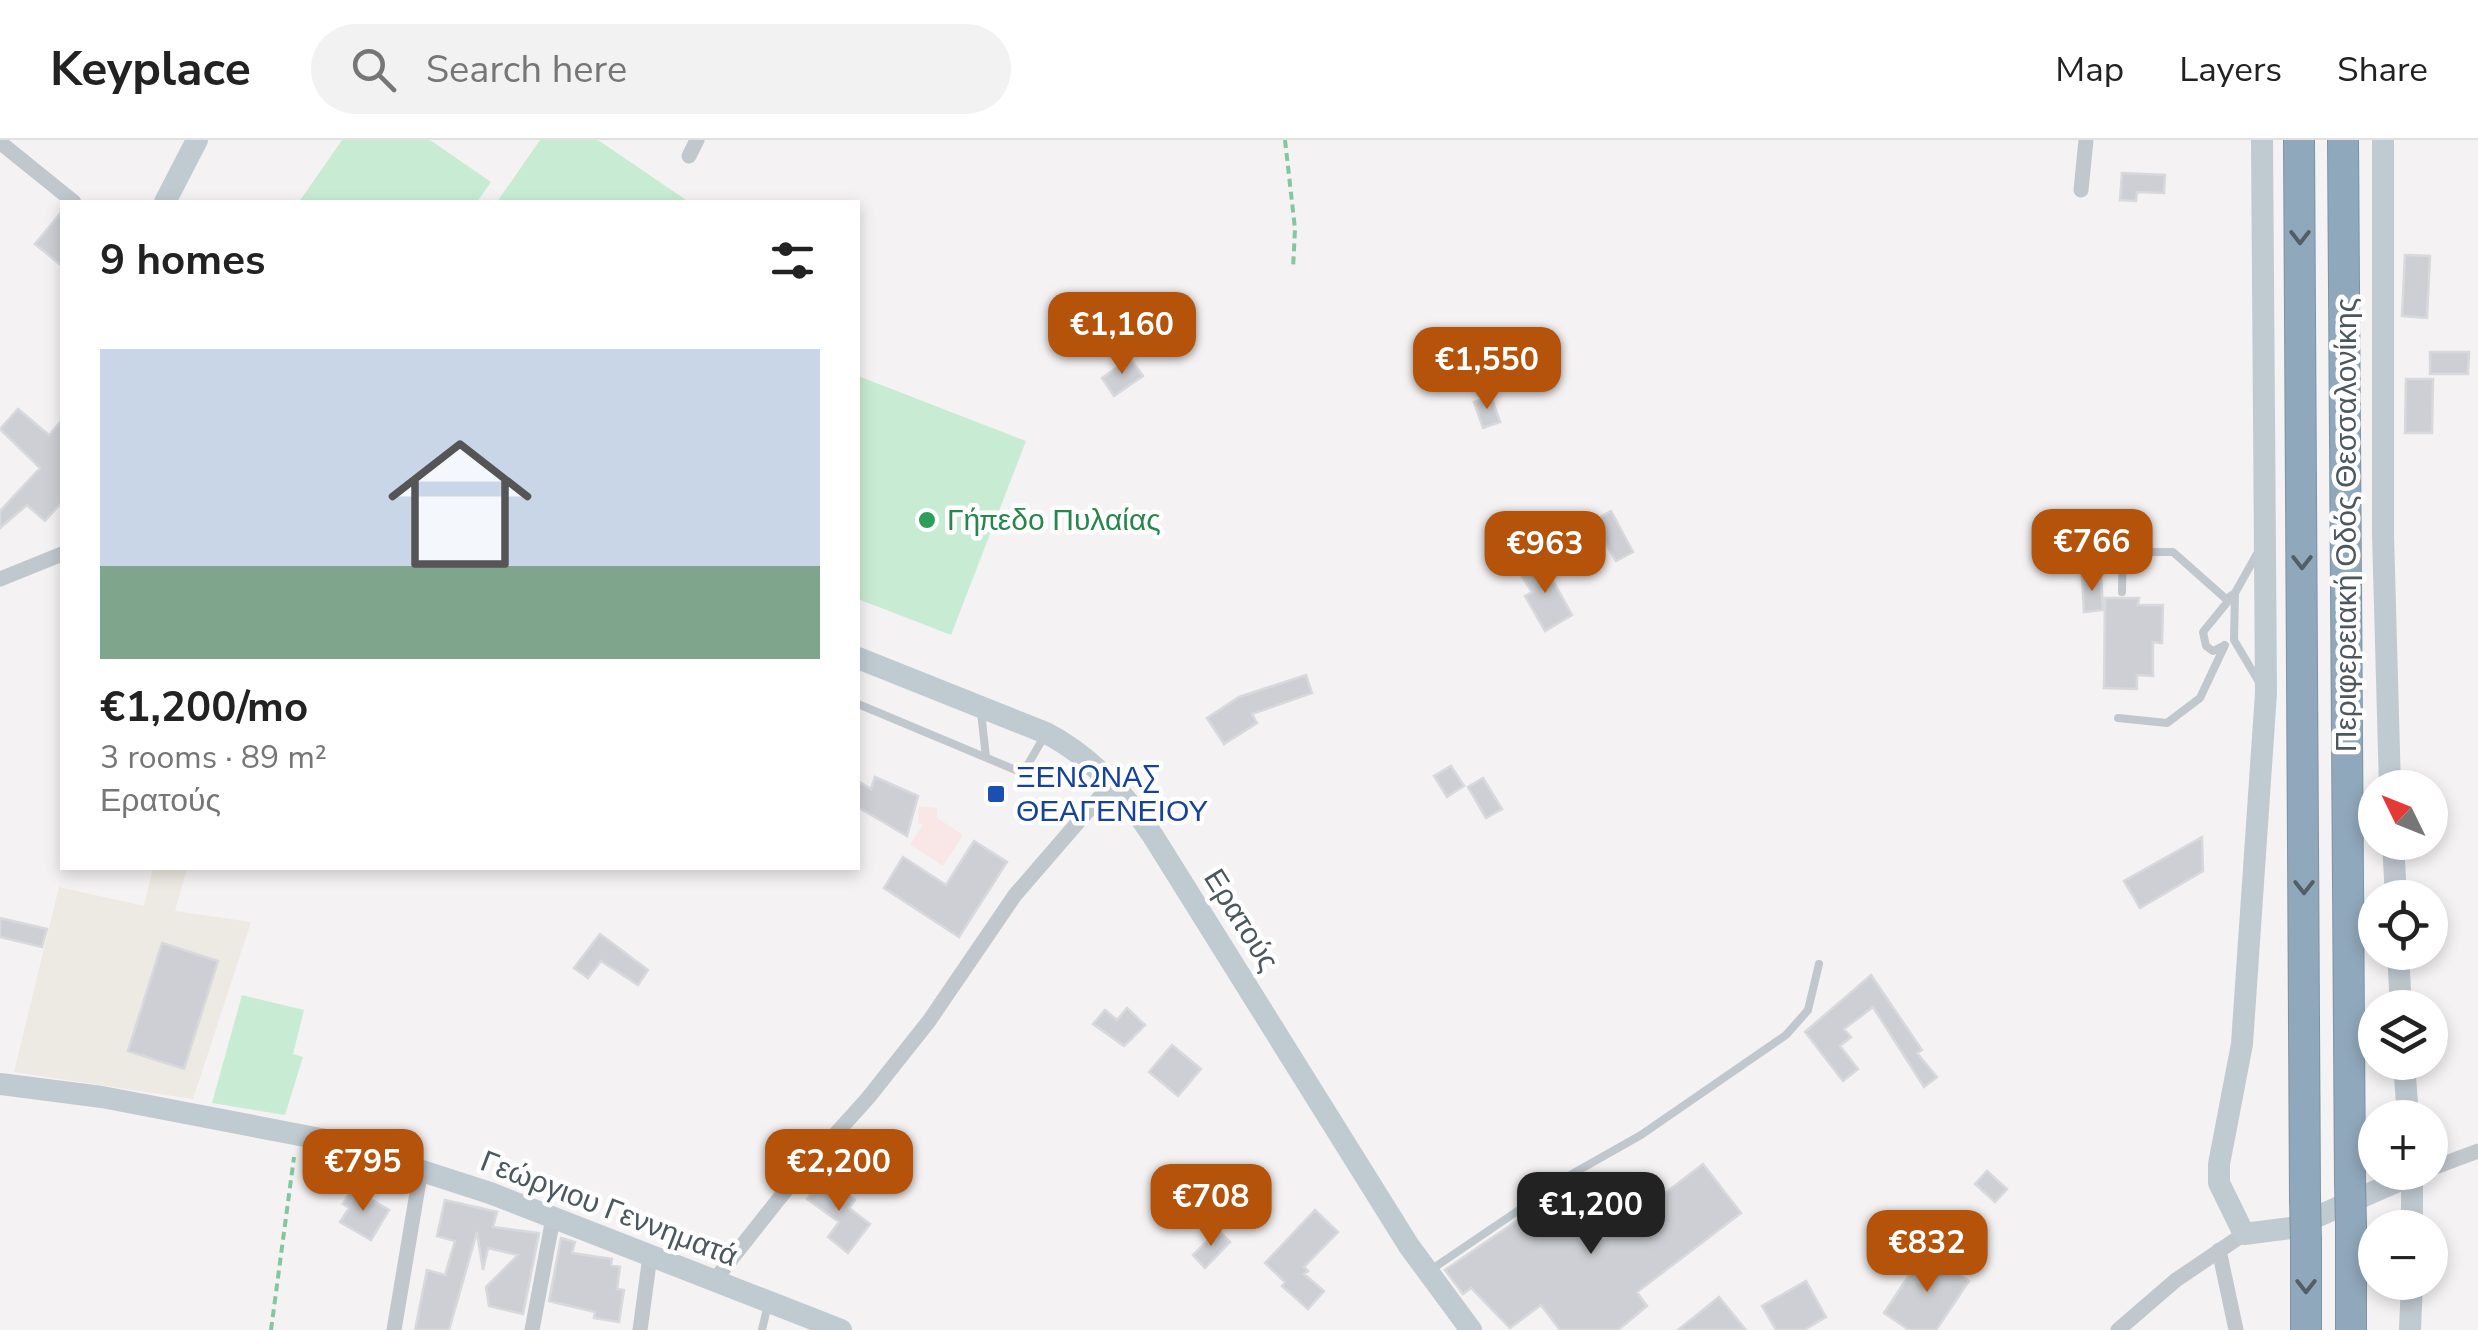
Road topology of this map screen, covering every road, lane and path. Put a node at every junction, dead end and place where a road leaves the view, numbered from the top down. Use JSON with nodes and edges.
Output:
{"nodes":[{"id":1,"x":197,"y":140,"type":"edge"},
{"id":2,"x":697,"y":140,"type":"edge"},
{"id":3,"x":1284,"y":140,"type":"edge"},
{"id":4,"x":2086,"y":140,"type":"edge"},
{"id":5,"x":2262,"y":140,"type":"edge"},
{"id":6,"x":2299,"y":140,"type":"edge"},
{"id":7,"x":2343,"y":140,"type":"edge"},
{"id":8,"x":2384,"y":140,"type":"edge"},
{"id":9,"x":3,"y":144,"type":"edge"},
{"id":10,"x":688,"y":156,"type":"dead end"},
{"id":11,"x":2081,"y":190,"type":"dead end"},
{"id":12,"x":72,"y":200,"type":"edge"},
{"id":13,"x":166,"y":200,"type":"edge"},
{"id":14,"x":1293,"y":269,"type":"dead end"},
{"id":15,"x":2262,"y":543,"type":"junction"},
{"id":16,"x":60,"y":555,"type":"edge"},
{"id":17,"x":0,"y":580,"type":"edge"},
{"id":18,"x":2122,"y":592,"type":"dead end"},
{"id":19,"x":2235,"y":594,"type":"junction"},
{"id":20,"x":2234,"y":640,"type":"junction"},
{"id":21,"x":2225,"y":645,"type":"junction"},
{"id":22,"x":860,"y":659,"type":"edge"},
{"id":23,"x":2266,"y":693,"type":"junction"},
{"id":24,"x":860,"y":705,"type":"edge"},
{"id":25,"x":980,"y":706,"type":"junction"},
{"id":26,"x":2118,"y":718,"type":"dead end"},
{"id":27,"x":1046,"y":733,"type":"junction"},
{"id":28,"x":986,"y":757,"type":"junction"},
{"id":29,"x":2389,"y":770,"type":"edge"},
{"id":30,"x":1112,"y":783,"type":"junction"},
{"id":31,"x":1820,"y":964,"type":"dead end"},
{"id":32,"x":0,"y":1084,"type":"edge"},
{"id":33,"x":297,"y":1133,"type":"junction"},
{"id":34,"x":2478,"y":1151,"type":"edge"},
{"id":35,"x":2448,"y":1162,"type":"edge"},
{"id":36,"x":421,"y":1169,"type":"junction"},
{"id":37,"x":2377,"y":1190,"type":"edge"},
{"id":38,"x":554,"y":1218,"type":"junction"},
{"id":39,"x":2244,"y":1234,"type":"junction"},
{"id":40,"x":2219,"y":1250,"type":"junction"},
{"id":41,"x":650,"y":1256,"type":"junction"},
{"id":42,"x":1428,"y":1272,"type":"junction"},
{"id":43,"x":714,"y":1281,"type":"junction"},
{"id":44,"x":2411,"y":1300,"type":"edge"},
{"id":45,"x":768,"y":1304,"type":"junction"},
{"id":46,"x":270,"y":1330,"type":"edge"},
{"id":47,"x":394,"y":1330,"type":"edge"},
{"id":48,"x":532,"y":1330,"type":"edge"},
{"id":49,"x":640,"y":1330,"type":"edge"},
{"id":50,"x":762,"y":1330,"type":"edge"},
{"id":51,"x":840,"y":1330,"type":"edge"},
{"id":52,"x":1472,"y":1330,"type":"edge"},
{"id":53,"x":2118,"y":1330,"type":"edge"},
{"id":54,"x":2236,"y":1330,"type":"edge"},
{"id":55,"x":2306,"y":1330,"type":"edge"},
{"id":56,"x":2351,"y":1330,"type":"edge"},
{"id":57,"x":2410,"y":1330,"type":"edge"}],
"edges":[{"from":1,"to":13,"type":"street"},
{"from":2,"to":10,"type":"street"},
{"from":3,"to":14,"type":"path"},
{"from":4,"to":11,"type":"street"},
{"from":5,"to":15,"type":"street"},
{"from":6,"to":55,"type":"highway","name":"Περιφερειακή Οδός Θεσσαλονίκης","one_way":true,"bridge":true},
{"from":7,"to":56,"type":"highway","name":"Περιφερειακή Οδός Θεσσαλονίκης","bridge":true},
{"from":8,"to":29,"type":"street"},
{"from":9,"to":12,"type":"street"},
{"from":15,"to":19,"type":"lane"},
{"from":15,"to":23,"type":"street"},
{"from":16,"to":17,"type":"street"},
{"from":18,"to":19,"type":"lane"},
{"from":19,"to":20,"type":"lane"},
{"from":19,"to":21,"type":"lane"},
{"from":20,"to":21,"type":"lane"},
{"from":20,"to":23,"type":"lane"},
{"from":21,"to":26,"type":"lane"},
{"from":22,"to":25,"type":"street","name":"Ερατούς"},
{"from":23,"to":39,"type":"street"},
{"from":24,"to":28,"type":"lane"},
{"from":25,"to":27,"type":"street","name":"Ερατούς"},
{"from":25,"to":28,"type":"lane"},
{"from":27,"to":28,"type":"lane"},
{"from":27,"to":30,"type":"street","name":"Ερατούς"},
{"from":30,"to":42,"type":"street","name":"Ερατούς"},
{"from":30,"to":43,"type":"street"},
{"from":31,"to":42,"type":"lane"},
{"from":32,"to":33,"type":"street","name":"Γεώργιου Γεννηματά"},
{"from":33,"to":36,"type":"street","name":"Γεώργιου Γεννηματά"},
{"from":33,"to":46,"type":"path"},
{"from":34,"to":35,"type":"street"},
{"from":36,"to":38,"type":"street","name":"Γεώργιου Γεννηματά"},
{"from":36,"to":47,"type":"street"},
{"from":37,"to":39,"type":"street"},
{"from":38,"to":41,"type":"street","name":"Γεώργιου Γεννηματά"},
{"from":38,"to":48,"type":"street"},
{"from":39,"to":40,"type":"street"},
{"from":40,"to":53,"type":"street"},
{"from":40,"to":54,"type":"street"},
{"from":41,"to":43,"type":"street","name":"Γεώργιου Γεννηματά"},
{"from":41,"to":49,"type":"street"},
{"from":42,"to":52,"type":"street","name":"Ερατούς"},
{"from":43,"to":45,"type":"street","name":"Γεώργιου Γεννηματά"},
{"from":44,"to":57,"type":"street"},
{"from":45,"to":50,"type":"lane"},
{"from":45,"to":51,"type":"street","name":"Γεώργιου Γεννηματά"}]}
